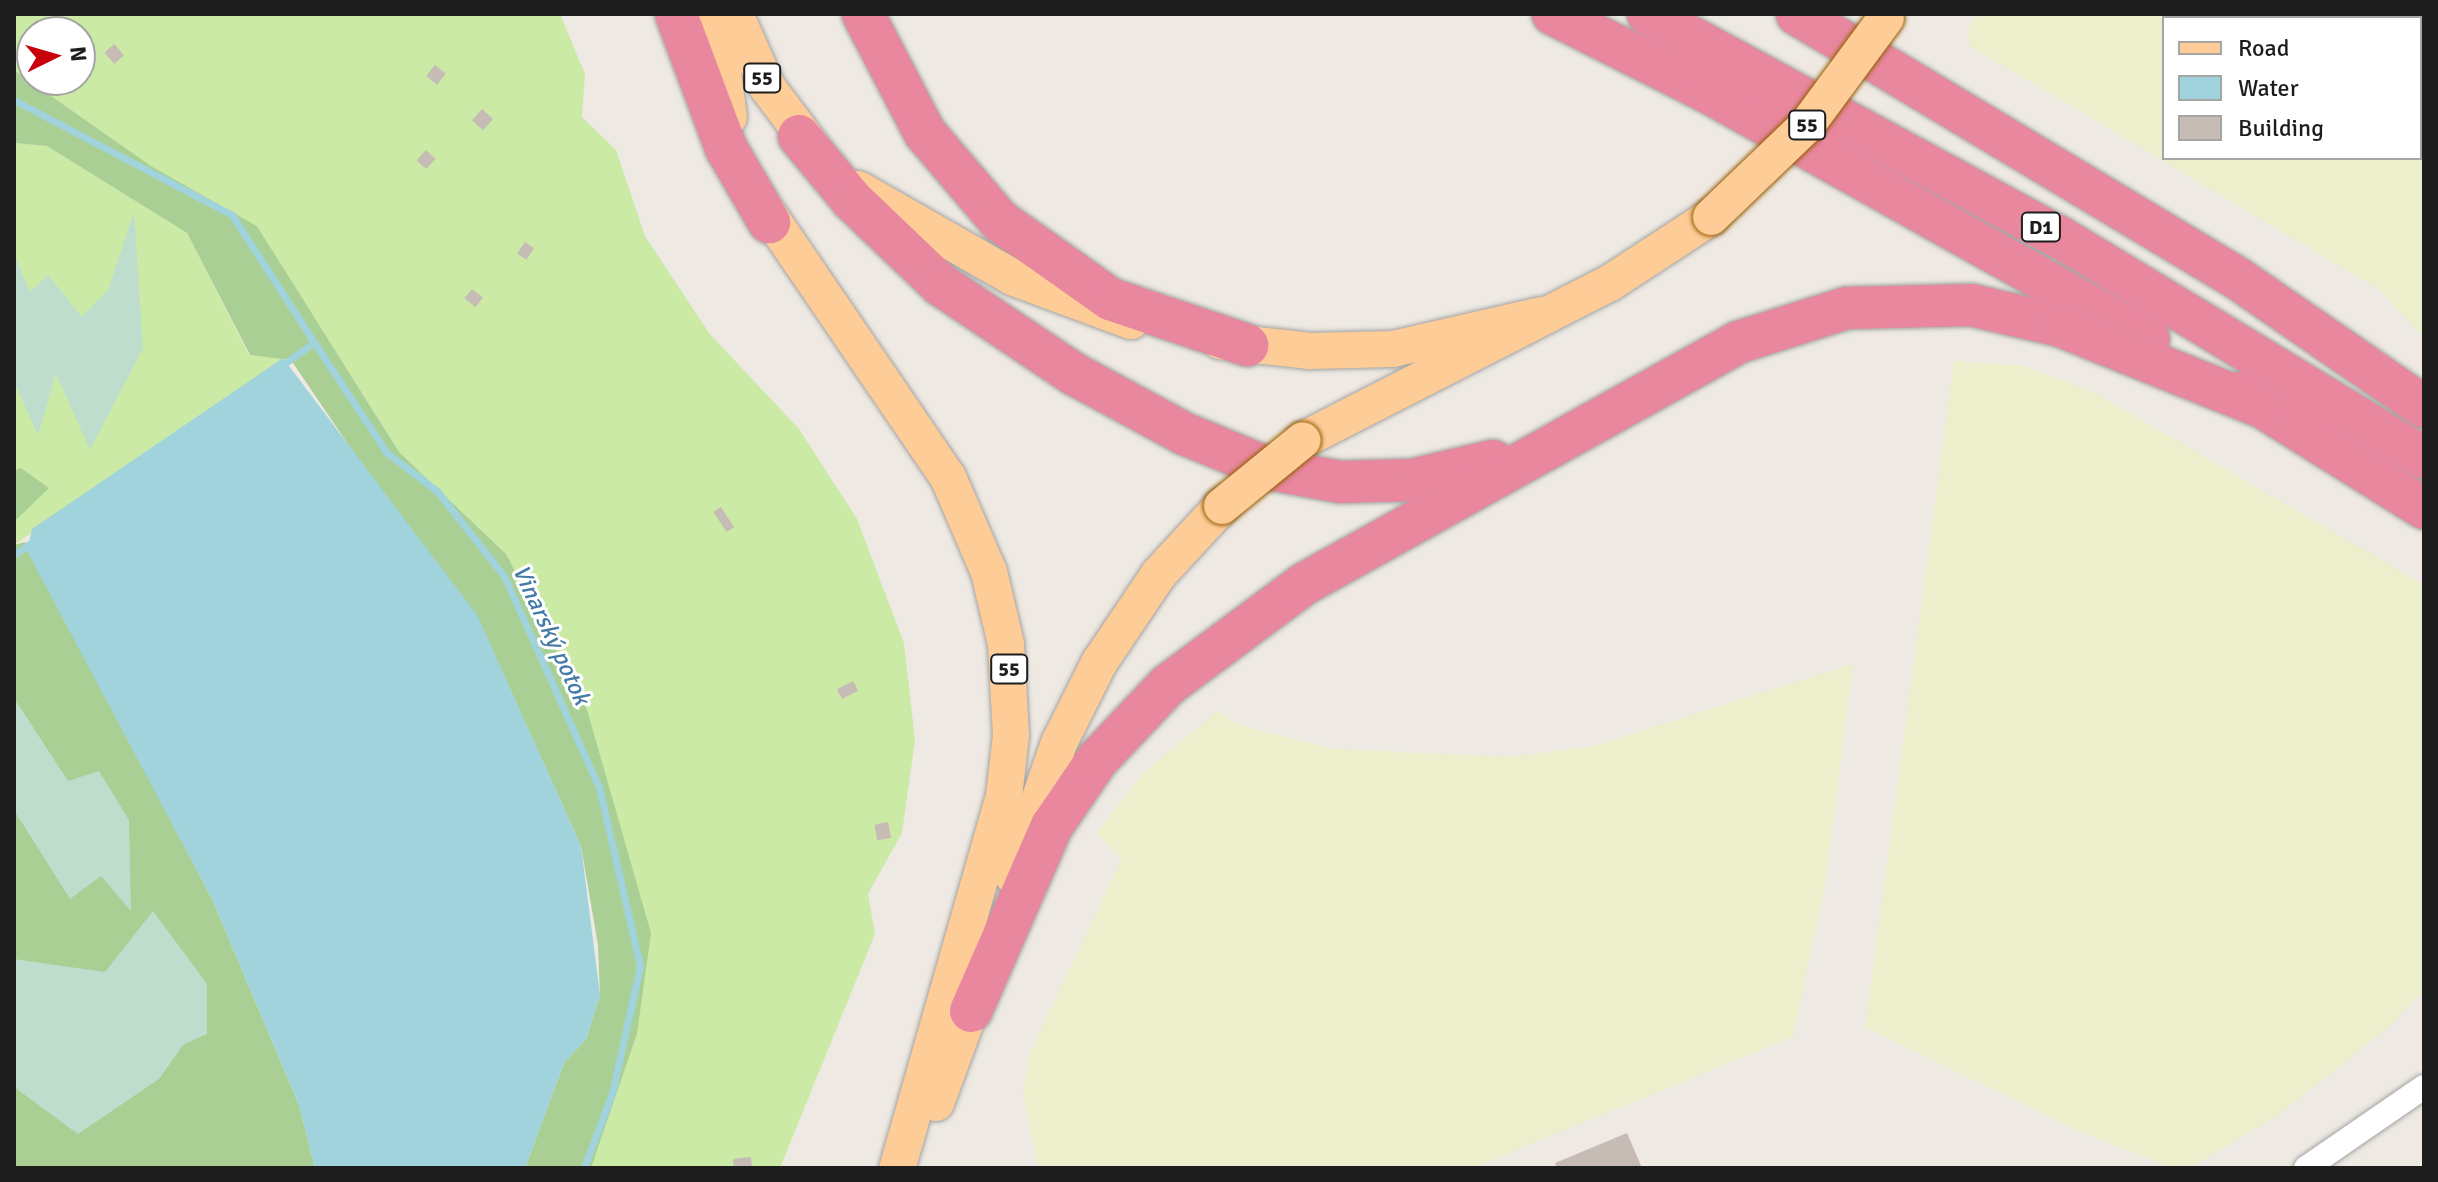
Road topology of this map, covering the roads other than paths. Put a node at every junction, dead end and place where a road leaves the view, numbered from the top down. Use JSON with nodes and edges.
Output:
{"nodes":[{"id":1,"x":676,"y":14,"type":"edge"},
{"id":2,"x":715,"y":14,"type":"edge"},
{"id":3,"x":735,"y":14,"type":"edge"},
{"id":4,"x":863,"y":14,"type":"edge"},
{"id":5,"x":1553,"y":14,"type":"edge"},
{"id":6,"x":1648,"y":14,"type":"edge"},
{"id":7,"x":1797,"y":14,"type":"edge"},
{"id":8,"x":1887,"y":16,"type":"edge"},
{"id":9,"x":799,"y":136,"type":"junction"},
{"id":10,"x":769,"y":222,"type":"junction"},
{"id":11,"x":1541,"y":315,"type":"junction"},
{"id":12,"x":1247,"y":345,"type":"junction"},
{"id":13,"x":1621,"y":404,"type":"junction"},
{"id":14,"x":2263,"y":407,"type":"junction"},
{"id":15,"x":2424,"y":407,"type":"edge"},
{"id":16,"x":2424,"y":458,"type":"edge"},
{"id":17,"x":2424,"y":508,"type":"edge"},
{"id":18,"x":971,"y":1011,"type":"junction"},
{"id":19,"x":2424,"y":1087,"type":"edge"},
{"id":20,"x":897,"y":1168,"type":"edge"},
{"id":21,"x":910,"y":1168,"type":"edge"},
{"id":22,"x":2306,"y":1168,"type":"edge"}],
"edges":[{"from":1,"to":10,"type":"highway"},
{"from":2,"to":10,"type":"main road","number":"55"},
{"from":3,"to":9,"type":"main road","number":"55"},
{"from":4,"to":12,"type":"highway"},
{"from":5,"to":14,"type":"highway","number":"D1"},
{"from":6,"to":16,"type":"highway","number":"D1"},
{"from":7,"to":15,"type":"highway"},
{"from":8,"to":11,"type":"main road","number":"55","bridge":true},
{"from":9,"to":12,"type":"main road","number":"55"},
{"from":9,"to":13,"type":"highway"},
{"from":10,"to":20,"type":"main road","number":"55"},
{"from":11,"to":12,"type":"main road","number":"55"},
{"from":11,"to":18,"type":"main road","number":"55","bridge":true},
{"from":13,"to":14,"type":"highway"},
{"from":13,"to":18,"type":"highway"},
{"from":14,"to":17,"type":"highway","number":"D1"},
{"from":18,"to":21,"type":"main road","number":"55"},
{"from":19,"to":22,"type":"street"}]}
